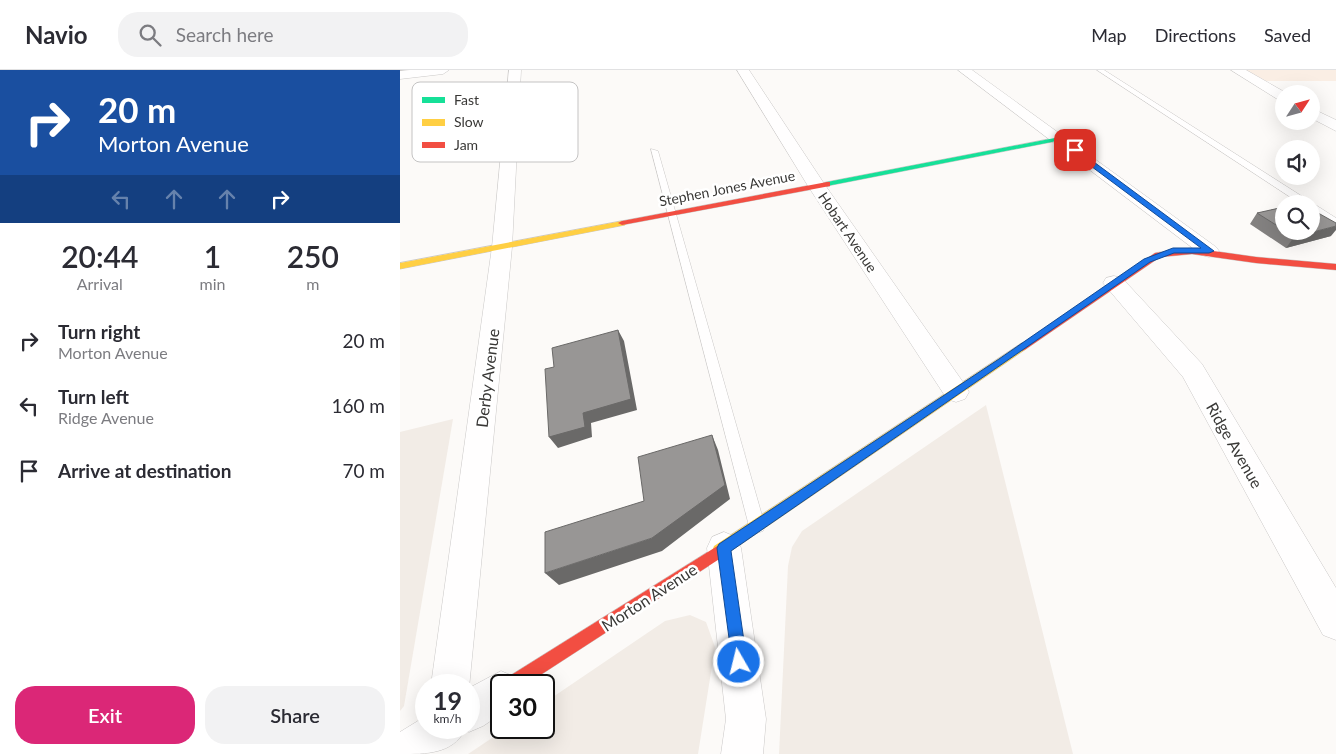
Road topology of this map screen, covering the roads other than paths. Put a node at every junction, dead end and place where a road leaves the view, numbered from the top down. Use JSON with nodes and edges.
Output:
{"nodes":[{"id":1,"x":443,"y":70,"type":"edge"},
{"id":2,"x":743,"y":70,"type":"edge"},
{"id":3,"x":964,"y":70,"type":"edge"},
{"id":4,"x":1100,"y":70,"type":"edge"},
{"id":5,"x":1237,"y":70,"type":"edge"},
{"id":6,"x":400,"y":75,"type":"edge"},
{"id":7,"x":1275,"y":92,"type":"edge"},
{"id":8,"x":1320,"y":117,"type":"edge"},
{"id":9,"x":1336,"y":126,"type":"edge"},
{"id":10,"x":1060,"y":139,"type":"junction"},
{"id":11,"x":654,"y":151,"type":"dead end"},
{"id":12,"x":508,"y":162,"type":"edge"},
{"id":13,"x":816,"y":186,"type":"junction"},
{"id":14,"x":1294,"y":195,"type":"edge"},
{"id":15,"x":1320,"y":212,"type":"edge"},
{"id":16,"x":670,"y":214,"type":"junction"},
{"id":17,"x":1336,"y":222,"type":"edge"},
{"id":18,"x":502,"y":247,"type":"junction"},
{"id":19,"x":1209,"y":251,"type":"junction"},
{"id":20,"x":400,"y":266,"type":"edge"},
{"id":21,"x":1336,"y":267,"type":"edge"},
{"id":22,"x":1114,"y":283,"type":"junction"},
{"id":23,"x":956,"y":392,"type":"junction"},
{"id":24,"x":757,"y":526,"type":"junction"},
{"id":25,"x":724,"y":548,"type":"junction"},
{"id":26,"x":1336,"y":622,"type":"edge"},
{"id":27,"x":452,"y":674,"type":"edge"},
{"id":28,"x":528,"y":674,"type":"edge"},
{"id":29,"x":428,"y":739,"type":"edge"},
{"id":30,"x":404,"y":754,"type":"edge"},
{"id":31,"x":742,"y":754,"type":"edge"}],
"edges":[{"from":1,"to":6,"type":"street"},
{"from":2,"to":13,"type":"street","name":"Hobart Avenue"},
{"from":3,"to":10,"type":"street"},
{"from":4,"to":14,"type":"lane"},
{"from":5,"to":7,"type":"street"},
{"from":8,"to":9,"type":"street"},
{"from":10,"to":13,"type":"street","name":"Stephen Jones Avenue"},
{"from":10,"to":19,"type":"street"},
{"from":11,"to":16,"type":"lane"},
{"from":12,"to":18,"type":"street","name":"Derby Avenue"},
{"from":13,"to":16,"type":"street","name":"Stephen Jones Avenue"},
{"from":13,"to":23,"type":"street","name":"Hobart Avenue"},
{"from":15,"to":17,"type":"lane"},
{"from":16,"to":18,"type":"street","name":"Stephen Jones Avenue"},
{"from":16,"to":24,"type":"lane"},
{"from":18,"to":20,"type":"street","name":"Stephen Jones Avenue"},
{"from":18,"to":27,"type":"street","name":"Derby Avenue"},
{"from":19,"to":21,"type":"street","name":"Morton Avenue"},
{"from":19,"to":22,"type":"street","name":"Morton Avenue"},
{"from":22,"to":23,"type":"street","name":"Morton Avenue"},
{"from":22,"to":26,"type":"street","name":"Ridge Avenue"},
{"from":23,"to":24,"type":"street","name":"Morton Avenue"},
{"from":24,"to":25,"type":"street","name":"Morton Avenue"},
{"from":25,"to":28,"type":"street","name":"Morton Avenue"},
{"from":25,"to":31,"type":"street"},
{"from":29,"to":30,"type":"street"}]}
